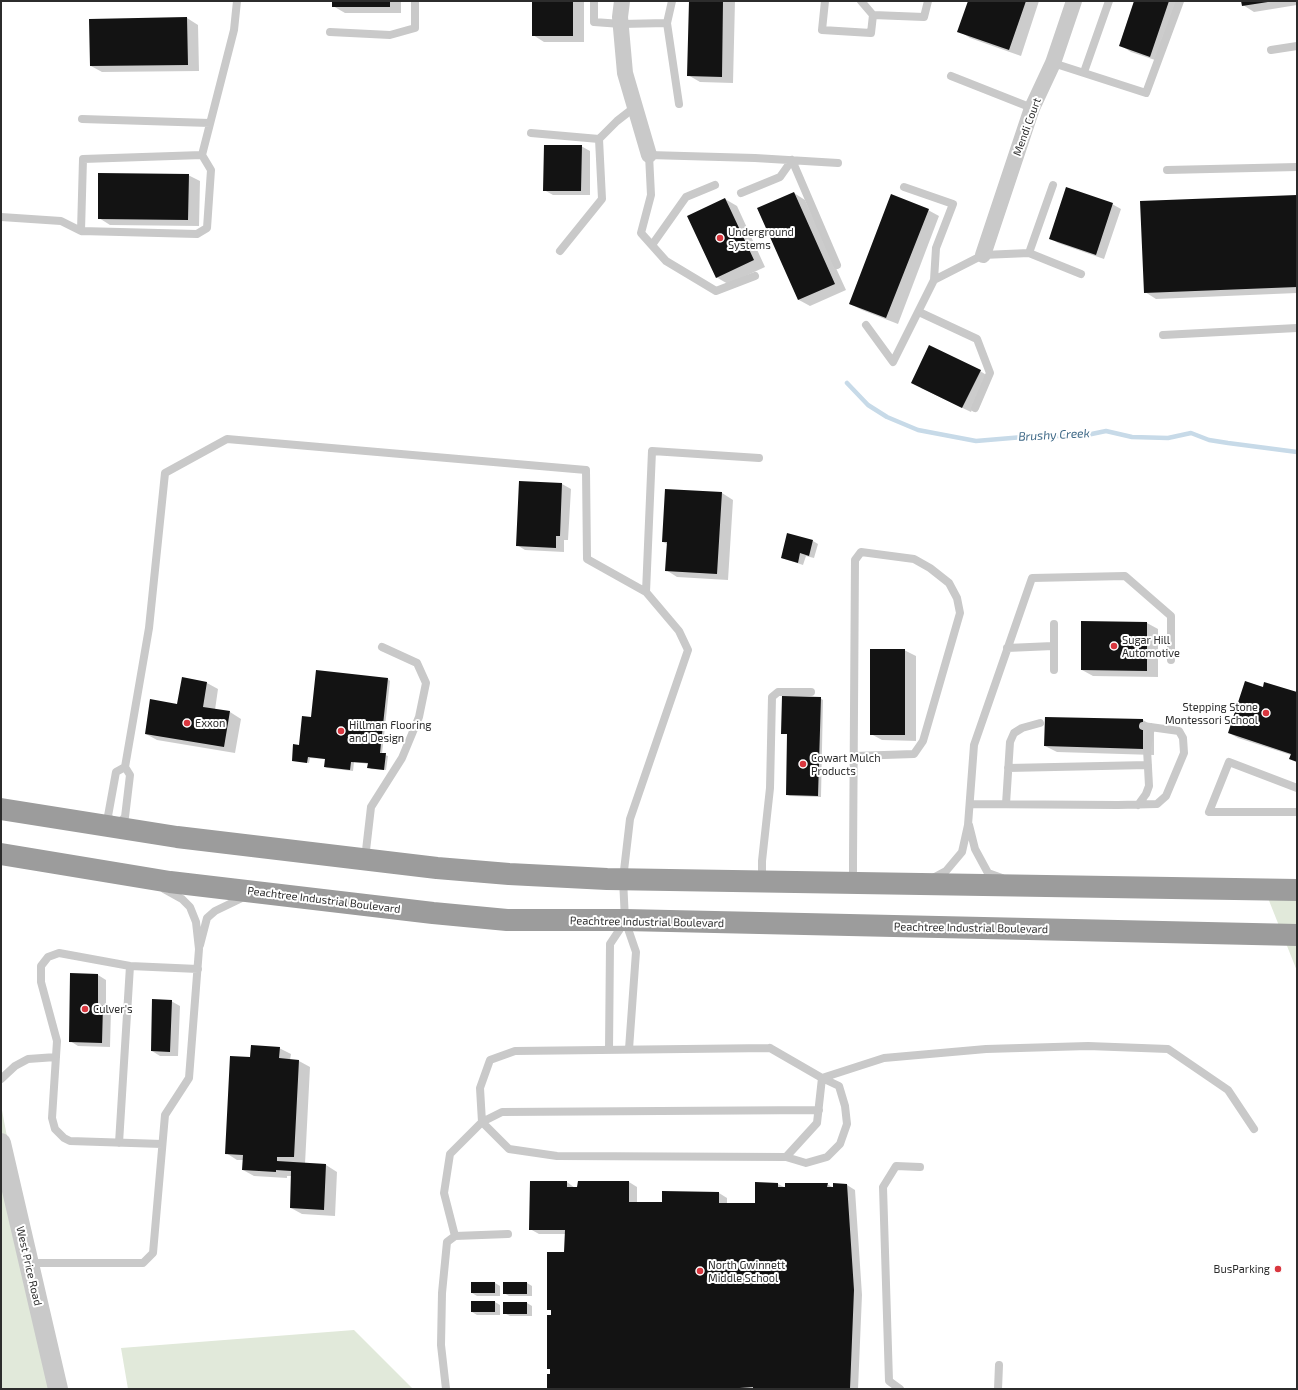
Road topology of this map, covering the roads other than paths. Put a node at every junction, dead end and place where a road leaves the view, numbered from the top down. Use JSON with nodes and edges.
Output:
{"nodes":[{"id":1,"x":237,"y":1,"type":"edge"},
{"id":2,"x":416,"y":1,"type":"edge"},
{"id":3,"x":594,"y":1,"type":"edge"},
{"id":4,"x":622,"y":1,"type":"edge"},
{"id":5,"x":672,"y":1,"type":"edge"},
{"id":6,"x":825,"y":1,"type":"edge"},
{"id":7,"x":861,"y":1,"type":"edge"},
{"id":8,"x":928,"y":1,"type":"edge"},
{"id":9,"x":1074,"y":1,"type":"edge"},
{"id":10,"x":1109,"y":1,"type":"edge"},
{"id":11,"x":1180,"y":1,"type":"edge"},
{"id":12,"x":874,"y":15,"type":"junction"},
{"id":13,"x":667,"y":23,"type":"junction"},
{"id":14,"x":621,"y":24,"type":"junction"},
{"id":15,"x":330,"y":32,"type":"dead end"},
{"id":16,"x":1297,"y":46,"type":"edge"},
{"id":17,"x":1271,"y":50,"type":"dead end"},
{"id":18,"x":1053,"y":63,"type":"junction"},
{"id":19,"x":1084,"y":72,"type":"junction"},
{"id":20,"x":951,"y":76,"type":"dead end"},
{"id":21,"x":679,"y":104,"type":"dead end"},
{"id":22,"x":635,"y":107,"type":"junction"},
{"id":23,"x":1032,"y":108,"type":"junction"},
{"id":24,"x":82,"y":119,"type":"dead end"},
{"id":25,"x":210,"y":123,"type":"junction"},
{"id":26,"x":531,"y":133,"type":"dead end"},
{"id":27,"x":599,"y":139,"type":"junction"},
{"id":28,"x":202,"y":155,"type":"junction"},
{"id":29,"x":649,"y":155,"type":"junction"},
{"id":30,"x":792,"y":160,"type":"junction"},
{"id":31,"x":838,"y":163,"type":"dead end"},
{"id":32,"x":1297,"y":167,"type":"edge"},
{"id":33,"x":1167,"y":170,"type":"dead end"},
{"id":34,"x":715,"y":184,"type":"dead end"},
{"id":35,"x":1053,"y":185,"type":"dead end"},
{"id":36,"x":904,"y":187,"type":"dead end"},
{"id":37,"x":741,"y":194,"type":"dead end"},
{"id":38,"x":1,"y":217,"type":"edge"},
{"id":39,"x":81,"y":231,"type":"junction"},
{"id":40,"x":652,"y":245,"type":"junction"},
{"id":41,"x":560,"y":252,"type":"dead end"},
{"id":42,"x":1029,"y":254,"type":"junction"},
{"id":43,"x":983,"y":255,"type":"junction"},
{"id":44,"x":837,"y":265,"type":"dead end"},
{"id":45,"x":1081,"y":274,"type":"dead end"},
{"id":46,"x":756,"y":276,"type":"dead end"},
{"id":47,"x":934,"y":280,"type":"junction"},
{"id":48,"x":919,"y":312,"type":"junction"},
{"id":49,"x":866,"y":325,"type":"dead end"},
{"id":50,"x":1297,"y":328,"type":"edge"},
{"id":51,"x":1163,"y":335,"type":"dead end"},
{"id":52,"x":975,"y":408,"type":"dead end"},
{"id":53,"x":759,"y":458,"type":"dead end"},
{"id":54,"x":646,"y":592,"type":"junction"},
{"id":55,"x":1054,"y":624,"type":"dead end"},
{"id":56,"x":1053,"y":646,"type":"junction"},
{"id":57,"x":382,"y":647,"type":"dead end"},
{"id":58,"x":1007,"y":648,"type":"junction"},
{"id":59,"x":1171,"y":660,"type":"dead end"},
{"id":60,"x":1054,"y":670,"type":"dead end"},
{"id":61,"x":811,"y":692,"type":"dead end"},
{"id":62,"x":1040,"y":723,"type":"dead end"},
{"id":63,"x":854,"y":756,"type":"junction"},
{"id":64,"x":1148,"y":765,"type":"junction"},
{"id":65,"x":125,"y":767,"type":"junction"},
{"id":66,"x":1008,"y":768,"type":"junction"},
{"id":67,"x":1297,"y":788,"type":"edge"},
{"id":68,"x":970,"y":804,"type":"junction"},
{"id":69,"x":1006,"y":804,"type":"junction"},
{"id":70,"x":1138,"y":805,"type":"junction"},
{"id":71,"x":1,"y":809,"type":"edge"},
{"id":72,"x":1297,"y":812,"type":"edge"},
{"id":73,"x":968,"y":825,"type":"junction"},
{"id":74,"x":114,"y":827,"type":"junction"},
{"id":75,"x":1,"y":854,"type":"edge"},
{"id":76,"x":365,"y":860,"type":"junction"},
{"id":77,"x":144,"y":878,"type":"junction"},
{"id":78,"x":623,"y":879,"type":"junction"},
{"id":79,"x":762,"y":881,"type":"junction"},
{"id":80,"x":853,"y":882,"type":"junction"},
{"id":81,"x":924,"y":883,"type":"junction"},
{"id":82,"x":1018,"y":884,"type":"junction"},
{"id":83,"x":1297,"y":890,"type":"edge"},
{"id":84,"x":255,"y":892,"type":"junction"},
{"id":85,"x":625,"y":920,"type":"junction"},
{"id":86,"x":1297,"y":935,"type":"edge"},
{"id":87,"x":199,"y":949,"type":"junction"},
{"id":88,"x":130,"y":966,"type":"junction"},
{"id":89,"x":198,"y":969,"type":"junction"},
{"id":90,"x":629,"y":1049,"type":"junction"},
{"id":91,"x":609,"y":1050,"type":"junction"},
{"id":92,"x":56,"y":1057,"type":"junction"},
{"id":93,"x":822,"y":1078,"type":"junction"},
{"id":94,"x":1,"y":1079,"type":"edge"},
{"id":95,"x":819,"y":1110,"type":"junction"},
{"id":96,"x":482,"y":1122,"type":"junction"},
{"id":97,"x":1254,"y":1129,"type":"dead end"},
{"id":98,"x":1,"y":1143,"type":"edge"},
{"id":99,"x":119,"y":1143,"type":"junction"},
{"id":100,"x":162,"y":1144,"type":"junction"},
{"id":101,"x":786,"y":1157,"type":"junction"},
{"id":102,"x":920,"y":1167,"type":"dead end"},
{"id":103,"x":508,"y":1234,"type":"dead end"},
{"id":104,"x":455,"y":1236,"type":"junction"},
{"id":105,"x":28,"y":1263,"type":"junction"},
{"id":106,"x":1000,"y":1365,"type":"dead end"},
{"id":107,"x":58,"y":1389,"type":"edge"},
{"id":108,"x":446,"y":1389,"type":"edge"},
{"id":109,"x":900,"y":1389,"type":"edge"},
{"id":110,"x":998,"y":1389,"type":"edge"}],
"edges":[{"from":1,"to":25,"type":"lane"},
{"from":2,"to":15,"type":"lane"},
{"from":3,"to":14,"type":"lane"},
{"from":4,"to":14,"type":"street"},
{"from":5,"to":13,"type":"lane"},
{"from":6,"to":12,"type":"lane"},
{"from":7,"to":12,"type":"lane"},
{"from":8,"to":12,"type":"lane"},
{"from":9,"to":18,"type":"street","name":"Mendi Court"},
{"from":10,"to":19,"type":"lane"},
{"from":11,"to":19,"type":"lane"},
{"from":13,"to":14,"type":"lane"},
{"from":13,"to":21,"type":"lane"},
{"from":14,"to":22,"type":"street"},
{"from":16,"to":17,"type":"lane"},
{"from":18,"to":19,"type":"lane"},
{"from":18,"to":23,"type":"street","name":"Mendi Court"},
{"from":20,"to":23,"type":"lane"},
{"from":22,"to":27,"type":"lane"},
{"from":22,"to":29,"type":"street"},
{"from":23,"to":43,"type":"street","name":"Mendi Court"},
{"from":24,"to":25,"type":"lane"},
{"from":25,"to":28,"type":"lane"},
{"from":26,"to":27,"type":"lane"},
{"from":27,"to":41,"type":"lane"},
{"from":28,"to":39,"type":"lane"},
{"from":28,"to":39,"type":"lane"},
{"from":29,"to":30,"type":"lane"},
{"from":29,"to":40,"type":"lane"},
{"from":30,"to":31,"type":"lane"},
{"from":30,"to":37,"type":"lane"},
{"from":30,"to":44,"type":"lane"},
{"from":32,"to":33,"type":"lane"},
{"from":34,"to":40,"type":"lane"},
{"from":35,"to":42,"type":"lane"},
{"from":36,"to":47,"type":"lane"},
{"from":38,"to":39,"type":"lane"},
{"from":40,"to":46,"type":"lane"},
{"from":42,"to":43,"type":"lane"},
{"from":42,"to":45,"type":"lane"},
{"from":43,"to":47,"type":"lane"},
{"from":47,"to":48,"type":"lane"},
{"from":48,"to":49,"type":"lane"},
{"from":48,"to":52,"type":"lane"},
{"from":50,"to":51,"type":"lane"},
{"from":53,"to":54,"type":"lane"},
{"from":54,"to":65,"type":"lane"},
{"from":54,"to":78,"type":"lane"},
{"from":55,"to":56,"type":"lane"},
{"from":56,"to":58,"type":"lane"},
{"from":56,"to":60,"type":"lane"},
{"from":57,"to":76,"type":"lane"},
{"from":58,"to":59,"type":"lane"},
{"from":58,"to":68,"type":"lane"},
{"from":61,"to":79,"type":"lane"},
{"from":62,"to":66,"type":"lane"},
{"from":63,"to":63,"type":"lane"},
{"from":63,"to":80,"type":"lane"},
{"from":64,"to":66,"type":"lane"},
{"from":64,"to":70,"type":"lane"},
{"from":64,"to":70,"type":"lane"},
{"from":65,"to":74,"type":"lane"},
{"from":65,"to":74,"type":"lane"},
{"from":66,"to":69,"type":"lane"},
{"from":67,"to":72,"type":"lane"},
{"from":68,"to":69,"type":"lane"},
{"from":68,"to":73,"type":"lane"},
{"from":69,"to":70,"type":"lane"},
{"from":71,"to":74,"type":"highway"},
{"from":73,"to":81,"type":"lane"},
{"from":73,"to":82,"type":"lane"},
{"from":74,"to":76,"type":"highway"},
{"from":75,"to":77,"type":"highway","name":"Peachtree Industrial Boulevard"},
{"from":76,"to":78,"type":"highway"},
{"from":77,"to":84,"type":"highway","name":"Peachtree Industrial Boulevard"},
{"from":77,"to":87,"type":"lane"},
{"from":78,"to":79,"type":"highway"},
{"from":78,"to":85,"type":"lane"},
{"from":79,"to":80,"type":"highway"},
{"from":80,"to":81,"type":"highway"},
{"from":81,"to":82,"type":"highway"},
{"from":82,"to":83,"type":"highway"},
{"from":84,"to":85,"type":"highway","name":"Peachtree Industrial Boulevard"},
{"from":84,"to":87,"type":"lane"},
{"from":85,"to":86,"type":"highway","name":"Peachtree Industrial Boulevard"},
{"from":85,"to":90,"type":"lane"},
{"from":85,"to":91,"type":"lane"},
{"from":87,"to":89,"type":"lane"},
{"from":88,"to":89,"type":"lane"},
{"from":88,"to":92,"type":"lane"},
{"from":88,"to":99,"type":"lane"},
{"from":89,"to":100,"type":"lane"},
{"from":90,"to":91,"type":"lane"},
{"from":90,"to":93,"type":"lane"},
{"from":91,"to":96,"type":"lane"},
{"from":92,"to":94,"type":"lane"},
{"from":92,"to":99,"type":"lane"},
{"from":93,"to":95,"type":"lane"},
{"from":93,"to":97,"type":"lane"},
{"from":93,"to":101,"type":"lane"},
{"from":95,"to":96,"type":"lane"},
{"from":95,"to":101,"type":"lane"},
{"from":96,"to":101,"type":"lane"},
{"from":96,"to":104,"type":"lane"},
{"from":98,"to":105,"type":"street","name":"West Price Road"},
{"from":99,"to":100,"type":"lane"},
{"from":100,"to":105,"type":"lane"},
{"from":102,"to":109,"type":"lane"},
{"from":103,"to":104,"type":"lane"},
{"from":104,"to":108,"type":"lane"},
{"from":105,"to":107,"type":"street","name":"West Price Road"},
{"from":106,"to":110,"type":"lane"}]}
